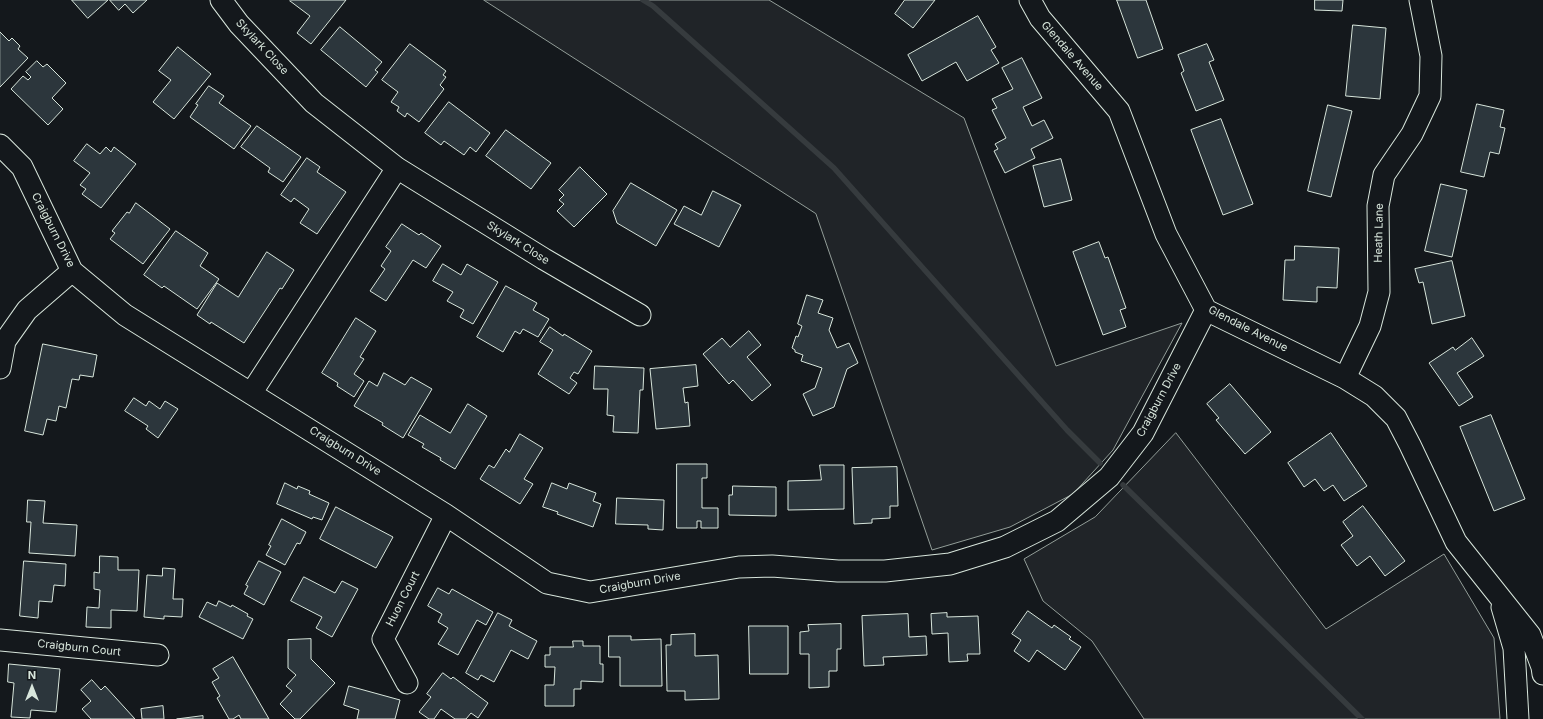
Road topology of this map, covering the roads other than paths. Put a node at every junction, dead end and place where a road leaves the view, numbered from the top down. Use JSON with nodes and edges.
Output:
{"nodes":[{"id":1,"x":221,"y":0,"type":"edge"},
{"id":2,"x":1030,"y":0,"type":"edge"},
{"id":3,"x":1420,"y":0,"type":"edge"},
{"id":4,"x":0,"y":145,"type":"edge"},
{"id":5,"x":397,"y":168,"type":"junction"},
{"id":6,"x":72,"y":271,"type":"junction"},
{"id":7,"x":1206,"y":310,"type":"junction"},
{"id":8,"x":640,"y":315,"type":"dead end"},
{"id":9,"x":0,"y":368,"type":"edge"},
{"id":10,"x":1345,"y":378,"type":"junction"},
{"id":11,"x":252,"y":392,"type":"junction"},
{"id":12,"x":446,"y":515,"type":"junction"},
{"id":13,"x":1499,"y":597,"type":"junction"},
{"id":14,"x":0,"y":640,"type":"edge"},
{"id":15,"x":158,"y":655,"type":"dead end"},
{"id":16,"x":1543,"y":674,"type":"edge"},
{"id":17,"x":407,"y":683,"type":"dead end"},
{"id":18,"x":1518,"y":719,"type":"edge"}],
"edges":[{"from":1,"to":5,"type":"street","name":"Skylark Close"},
{"from":2,"to":7,"type":"street","name":"Glendale Avenue"},
{"from":3,"to":10,"type":"street","name":"Heath Lane"},
{"from":4,"to":6,"type":"street","name":"Craigburn Drive"},
{"from":5,"to":8,"type":"street","name":"Skylark Close"},
{"from":5,"to":11,"type":"street"},
{"from":6,"to":9,"type":"street"},
{"from":6,"to":11,"type":"street","name":"Craigburn Drive"},
{"from":7,"to":10,"type":"street","name":"Glendale Avenue"},
{"from":7,"to":12,"type":"street","name":"Craigburn Drive"},
{"from":10,"to":13,"type":"street","name":"Glendale Avenue"},
{"from":11,"to":12,"type":"street","name":"Craigburn Drive"},
{"from":12,"to":17,"type":"street","name":"Huon Court"},
{"from":13,"to":16,"type":"street","name":"Glendale Avenue"},
{"from":13,"to":18,"type":"street","name":"Glendale Avenue"},
{"from":14,"to":15,"type":"street","name":"Craigburn Court"}]}
